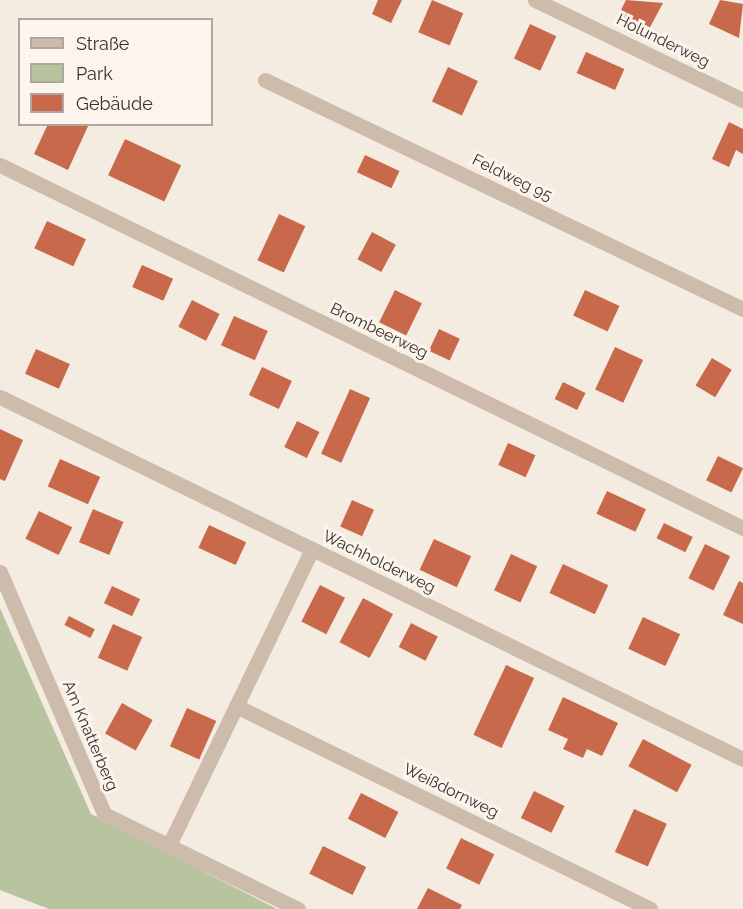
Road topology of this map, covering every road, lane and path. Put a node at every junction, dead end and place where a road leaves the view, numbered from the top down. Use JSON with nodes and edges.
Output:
{"nodes":[{"id":1,"x":535,"y":0,"type":"edge"},
{"id":2,"x":265,"y":80,"type":"dead end"},
{"id":3,"x":743,"y":100,"type":"edge"},
{"id":4,"x":0,"y":165,"type":"edge"},
{"id":5,"x":743,"y":309,"type":"edge"},
{"id":6,"x":0,"y":398,"type":"edge"},
{"id":7,"x":743,"y":528,"type":"edge"},
{"id":8,"x":312,"y":549,"type":"junction"},
{"id":9,"x":0,"y":572,"type":"edge"},
{"id":10,"x":236,"y":706,"type":"junction"},
{"id":11,"x":743,"y":759,"type":"edge"},
{"id":12,"x":169,"y":846,"type":"junction"},
{"id":13,"x":298,"y":909,"type":"edge"},
{"id":14,"x":650,"y":909,"type":"edge"}],
"edges":[{"from":1,"to":3,"type":"street","name":"Holunderweg"},
{"from":2,"to":5,"type":"street","name":"Feldweg 95"},
{"from":4,"to":7,"type":"street","name":"Brombeerweg"},
{"from":6,"to":8,"type":"street","name":"Wachholderweg"},
{"from":8,"to":10,"type":"street"},
{"from":8,"to":11,"type":"street","name":"Wachholderweg"},
{"from":9,"to":12,"type":"street","name":"Am Knatterberg"},
{"from":10,"to":12,"type":"street"},
{"from":10,"to":14,"type":"street","name":"Weißdornweg"},
{"from":12,"to":13,"type":"street","name":"Am Knatterberg"}]}
